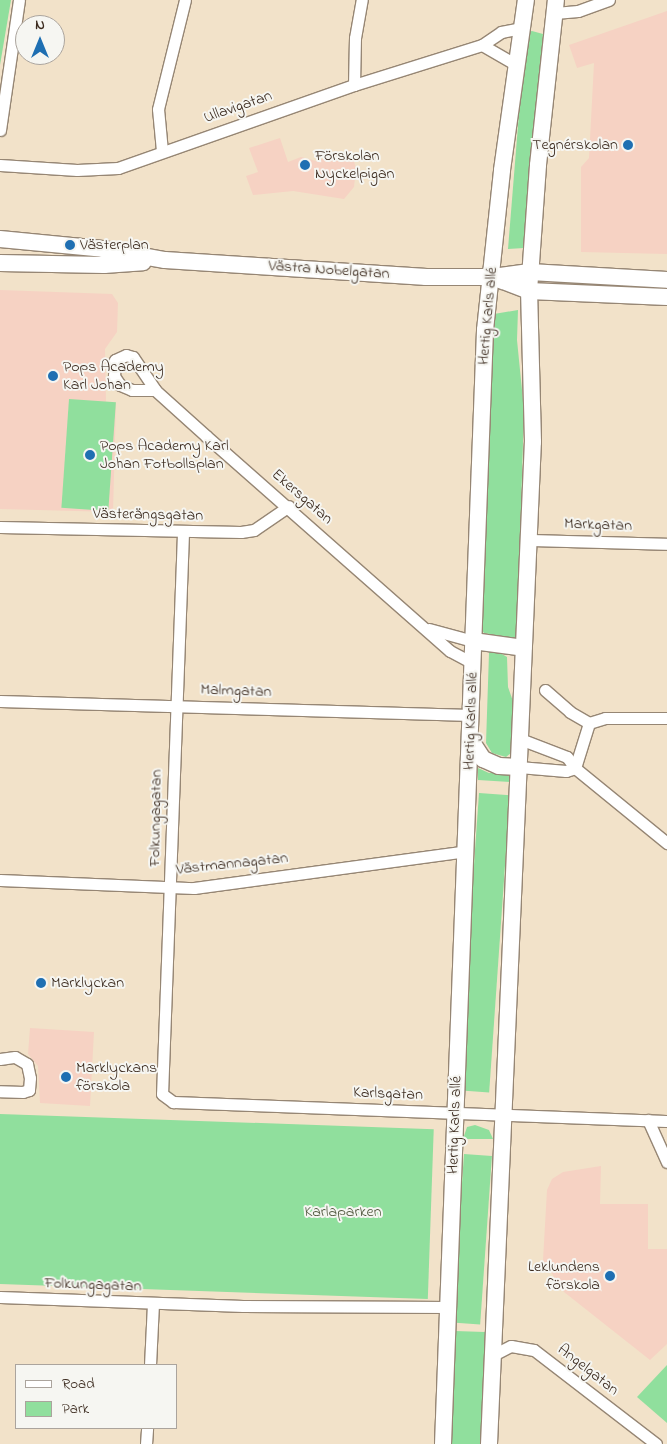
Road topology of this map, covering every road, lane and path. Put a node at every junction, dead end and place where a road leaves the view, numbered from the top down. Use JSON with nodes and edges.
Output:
{"nodes":[{"id":1,"x":19,"y":0,"type":"edge"},
{"id":2,"x":185,"y":0,"type":"edge"},
{"id":3,"x":362,"y":0,"type":"edge"},
{"id":4,"x":526,"y":0,"type":"edge"},
{"id":5,"x":609,"y":0,"type":"edge"},
{"id":6,"x":556,"y":6,"type":"edge"},
{"id":7,"x":521,"y":28,"type":"junction"},
{"id":8,"x":482,"y":45,"type":"junction"},
{"id":9,"x":516,"y":65,"type":"junction"},
{"id":10,"x":354,"y":85,"type":"junction"},
{"id":11,"x":0,"y":130,"type":"edge"},
{"id":12,"x":162,"y":151,"type":"junction"},
{"id":13,"x":0,"y":165,"type":"edge"},
{"id":14,"x":0,"y":239,"type":"edge"},
{"id":15,"x":165,"y":260,"type":"junction"},
{"id":16,"x":0,"y":263,"type":"edge"},
{"id":17,"x":530,"y":272,"type":"junction"},
{"id":18,"x":493,"y":277,"type":"junction"},
{"id":19,"x":667,"y":280,"type":"edge"},
{"id":20,"x":529,"y":291,"type":"junction"},
{"id":21,"x":667,"y":298,"type":"edge"},
{"id":22,"x":156,"y":390,"type":"dead end"},
{"id":23,"x":289,"y":506,"type":"junction"},
{"id":24,"x":0,"y":527,"type":"edge"},
{"id":25,"x":182,"y":533,"type":"junction"},
{"id":26,"x":528,"y":540,"type":"junction"},
{"id":27,"x":667,"y":544,"type":"edge"},
{"id":28,"x":429,"y":629,"type":"junction"},
{"id":29,"x":473,"y":641,"type":"junction"},
{"id":30,"x":524,"y":648,"type":"junction"},
{"id":31,"x":472,"y":663,"type":"junction"},
{"id":32,"x":544,"y":690,"type":"dead end"},
{"id":33,"x":0,"y":701,"type":"edge"},
{"id":34,"x":174,"y":706,"type":"junction"},
{"id":35,"x":471,"y":715,"type":"junction"},
{"id":36,"x":667,"y":718,"type":"edge"},
{"id":37,"x":589,"y":724,"type":"junction"},
{"id":38,"x":470,"y":739,"type":"junction"},
{"id":39,"x":520,"y":739,"type":"junction"},
{"id":40,"x":519,"y":767,"type":"junction"},
{"id":41,"x":575,"y":768,"type":"junction"},
{"id":42,"x":667,"y":843,"type":"edge"},
{"id":43,"x":466,"y":851,"type":"junction"},
{"id":44,"x":0,"y":880,"type":"edge"},
{"id":45,"x":171,"y":887,"type":"junction"},
{"id":46,"x":0,"y":1060,"type":"edge"},
{"id":47,"x":0,"y":1091,"type":"edge"},
{"id":48,"x":169,"y":1100,"type":"joint"},
{"id":49,"x":456,"y":1113,"type":"junction"},
{"id":50,"x":502,"y":1115,"type":"junction"},
{"id":51,"x":648,"y":1120,"type":"junction"},
{"id":52,"x":667,"y":1121,"type":"edge"},
{"id":53,"x":667,"y":1162,"type":"edge"},
{"id":54,"x":0,"y":1297,"type":"edge"},
{"id":55,"x":153,"y":1303,"type":"junction"},
{"id":56,"x":448,"y":1308,"type":"junction"},
{"id":57,"x":493,"y":1355,"type":"junction"},
{"id":58,"x":150,"y":1364,"type":"edge"},
{"id":59,"x":147,"y":1429,"type":"edge"},
{"id":60,"x":146,"y":1444,"type":"edge"},
{"id":61,"x":442,"y":1444,"type":"edge"},
{"id":62,"x":489,"y":1444,"type":"edge"},
{"id":63,"x":656,"y":1444,"type":"edge"}],
"edges":[{"from":1,"to":11,"type":"street"},
{"from":2,"to":12,"type":"street"},
{"from":3,"to":10,"type":"street"},
{"from":4,"to":7,"type":"main road","name":"Hertig Karls allé"},
{"from":5,"to":6,"type":"street"},
{"from":6,"to":17,"type":"main road"},
{"from":7,"to":8,"type":"street","name":"Ullavigatan"},
{"from":7,"to":9,"type":"main road","name":"Hertig Karls allé"},
{"from":8,"to":9,"type":"street"},
{"from":8,"to":10,"type":"street","name":"Ullavigatan"},
{"from":9,"to":18,"type":"main road","name":"Hertig Karls allé"},
{"from":10,"to":12,"type":"street","name":"Ullavigatan"},
{"from":12,"to":13,"type":"street","name":"Ullavigatan"},
{"from":14,"to":15,"type":"main road","name":"Västra Nobelgatan"},
{"from":15,"to":16,"type":"main road","name":"Västra Nobelgatan"},
{"from":15,"to":18,"type":"main road","name":"Västra Nobelgatan"},
{"from":17,"to":18,"type":"main road"},
{"from":17,"to":19,"type":"main road"},
{"from":17,"to":20,"type":"main road"},
{"from":18,"to":20,"type":"main road"},
{"from":18,"to":29,"type":"main road","name":"Hertig Karls allé"},
{"from":20,"to":21,"type":"main road"},
{"from":20,"to":26,"type":"main road"},
{"from":22,"to":23,"type":"street","name":"Ekersgatan"},
{"from":23,"to":25,"type":"street","name":"Västerängsgatan"},
{"from":23,"to":28,"type":"street","name":"Ekersgatan"},
{"from":24,"to":25,"type":"street","name":"Västerängsgatan"},
{"from":25,"to":34,"type":"street","name":"Folkungagatan"},
{"from":26,"to":27,"type":"street","name":"Markgatan"},
{"from":26,"to":30,"type":"main road"},
{"from":28,"to":29,"type":"street","name":"Ekersgatan"},
{"from":28,"to":31,"type":"street","name":"Ekersgatan"},
{"from":29,"to":30,"type":"main road"},
{"from":29,"to":31,"type":"main road","name":"Hertig Karls allé"},
{"from":30,"to":39,"type":"main road"},
{"from":31,"to":35,"type":"main road","name":"Hertig Karls allé"},
{"from":32,"to":37,"type":"street"},
{"from":33,"to":34,"type":"street","name":"Malmgatan"},
{"from":34,"to":35,"type":"street","name":"Malmgatan"},
{"from":34,"to":45,"type":"street","name":"Folkungagatan"},
{"from":35,"to":38,"type":"main road","name":"Hertig Karls allé"},
{"from":36,"to":37,"type":"street"},
{"from":37,"to":41,"type":"street"},
{"from":38,"to":40,"type":"main road"},
{"from":38,"to":43,"type":"main road","name":"Hertig Karls allé"},
{"from":39,"to":40,"type":"main road"},
{"from":39,"to":41,"type":"street"},
{"from":40,"to":41,"type":"street"},
{"from":40,"to":50,"type":"main road"},
{"from":41,"to":42,"type":"street"},
{"from":43,"to":45,"type":"street","name":"Västmannagatan"},
{"from":43,"to":49,"type":"main road","name":"Hertig Karls allé"},
{"from":44,"to":45,"type":"street","name":"Västmannagatan"},
{"from":45,"to":48,"type":"street","name":"Folkungagatan"},
{"from":46,"to":47,"type":"street"},
{"from":48,"to":49,"type":"street","name":"Karlsgatan"},
{"from":49,"to":50,"type":"street","name":"Karlsgatan"},
{"from":49,"to":56,"type":"main road","name":"Hertig Karls allé"},
{"from":50,"to":51,"type":"street","name":"Karlsgatan"},
{"from":50,"to":57,"type":"main road"},
{"from":51,"to":52,"type":"street","name":"Karlsgatan"},
{"from":51,"to":53,"type":"street"},
{"from":54,"to":55,"type":"street","name":"Folkungagatan"},
{"from":55,"to":56,"type":"street"},
{"from":55,"to":58,"type":"street","name":"Folkungagatan"},
{"from":56,"to":61,"type":"main road","name":"Hertig Karls allé"},
{"from":57,"to":62,"type":"main road"},
{"from":57,"to":63,"type":"street","name":"Angelgatan"},
{"from":59,"to":60,"type":"street"}]}
